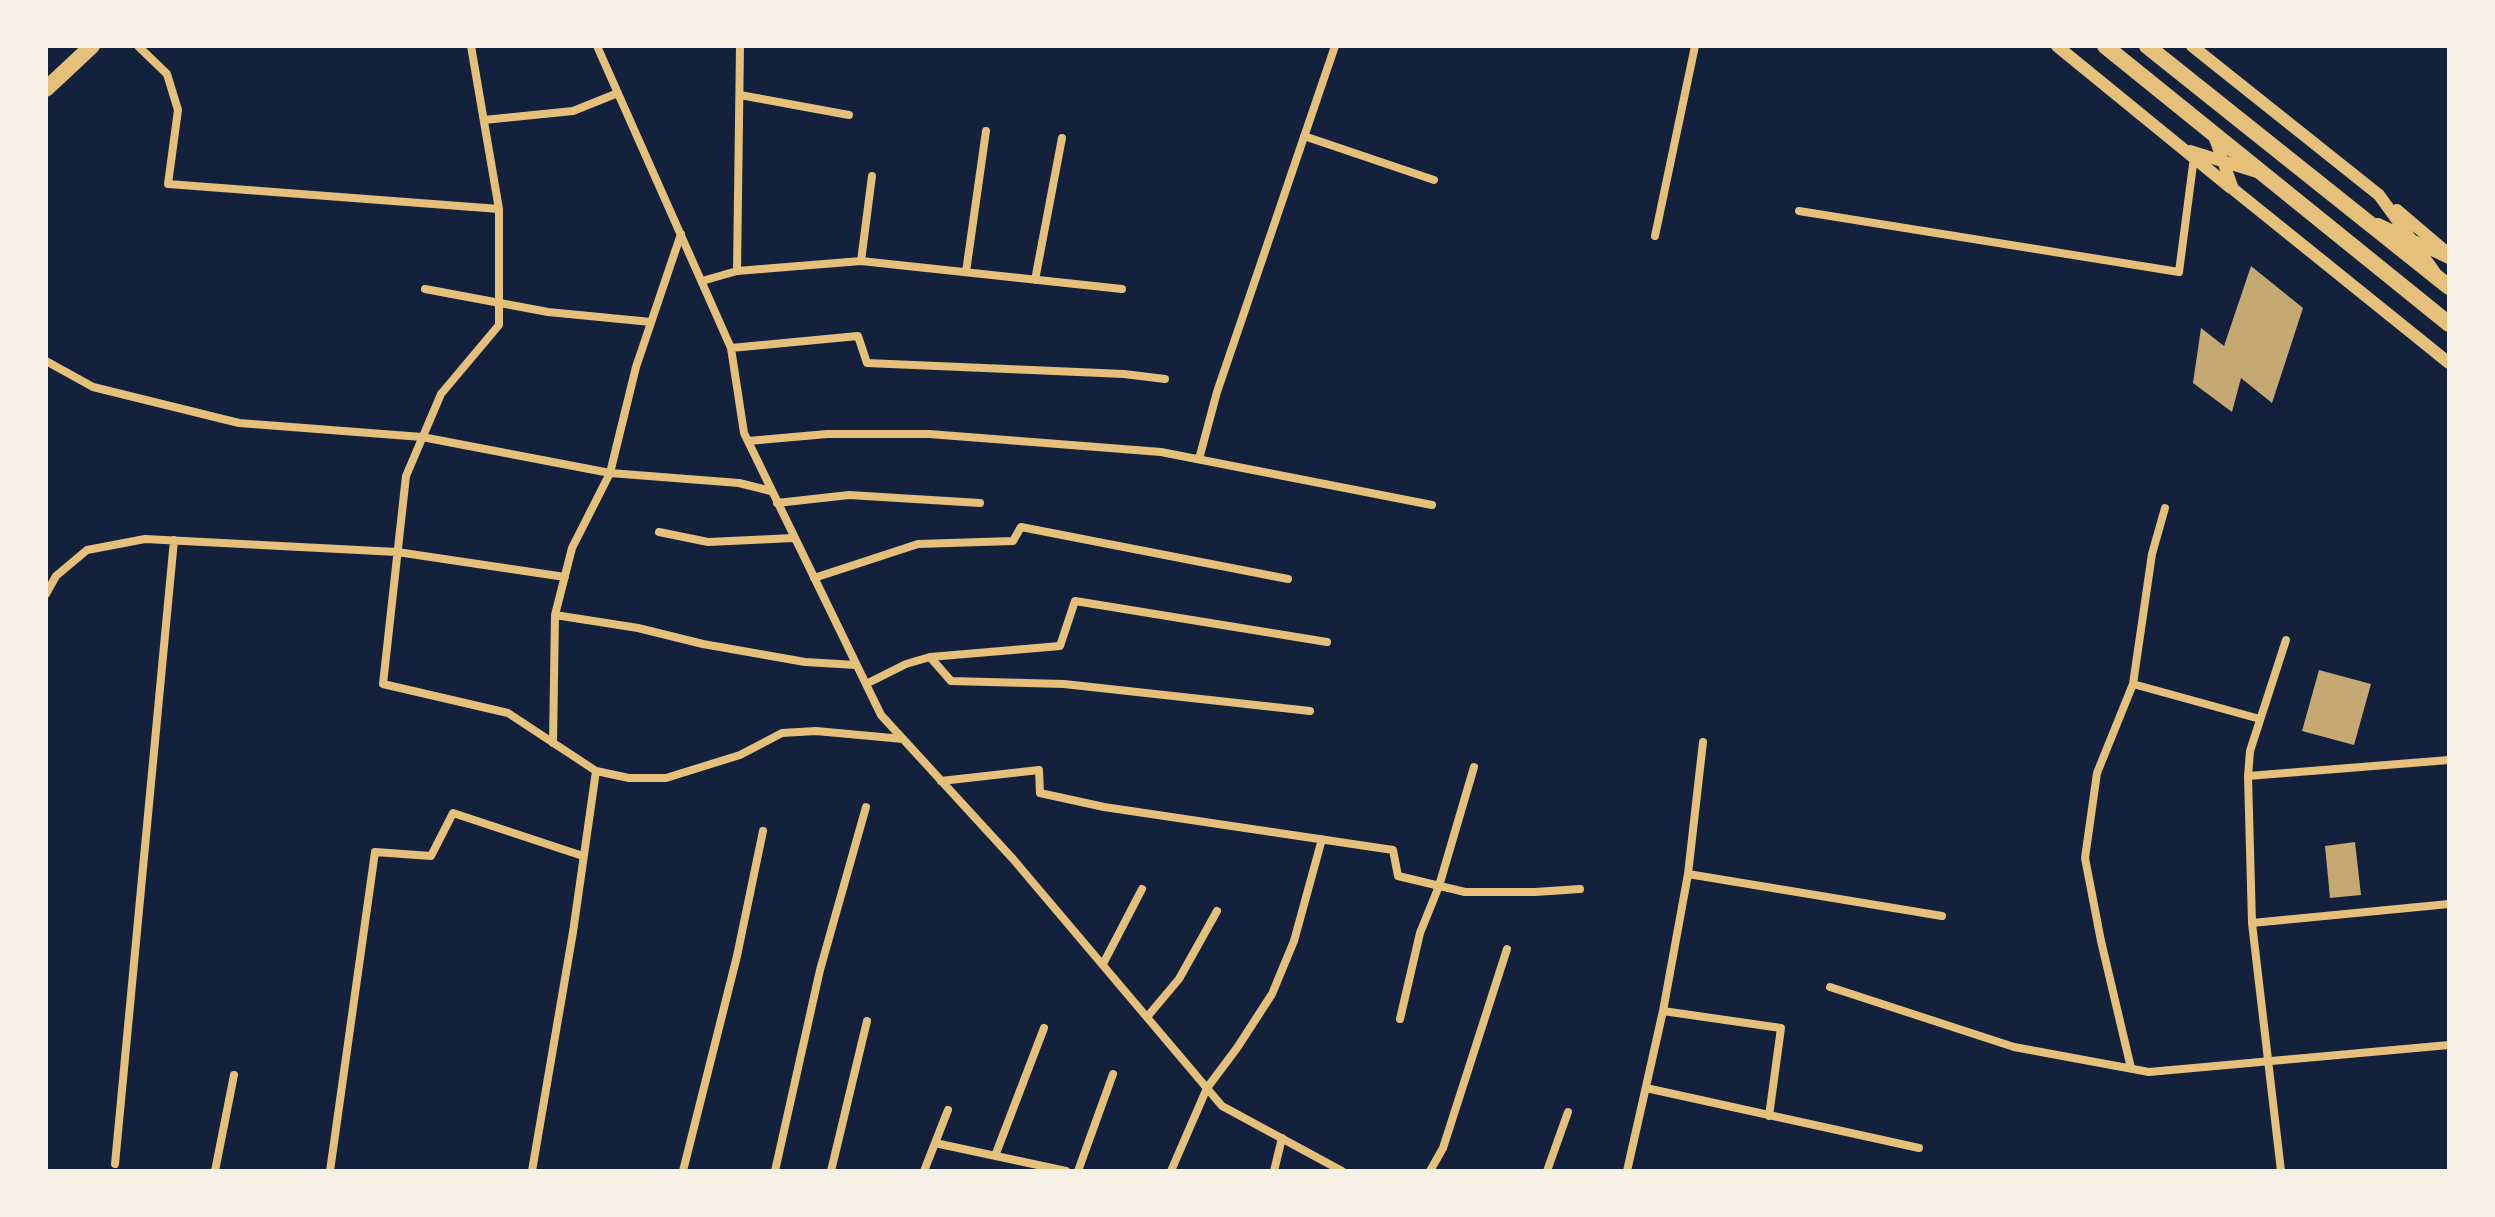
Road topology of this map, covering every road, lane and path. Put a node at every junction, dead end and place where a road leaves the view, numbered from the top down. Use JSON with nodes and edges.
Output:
{"nodes":[{"id":1,"x":92,"y":46,"type":"edge"},
{"id":2,"x":138,"y":46,"type":"edge"},
{"id":3,"x":471,"y":46,"type":"edge"},
{"id":4,"x":740,"y":46,"type":"edge"},
{"id":5,"x":1335,"y":46,"type":"edge"},
{"id":6,"x":1695,"y":46,"type":"edge"},
{"id":7,"x":2057,"y":46,"type":"edge"},
{"id":8,"x":2105,"y":46,"type":"edge"},
{"id":9,"x":2147,"y":46,"type":"edge"},
{"id":10,"x":2192,"y":46,"type":"edge"},
{"id":11,"x":599,"y":47,"type":"edge"},
{"id":12,"x":46,"y":89,"type":"edge"},
{"id":13,"x":618,"y":93,"type":"junction"},
{"id":14,"x":740,"y":95,"type":"junction"},
{"id":15,"x":849,"y":115,"type":"dead end"},
{"id":16,"x":484,"y":120,"type":"junction"},
{"id":17,"x":986,"y":131,"type":"dead end"},
{"id":18,"x":2213,"y":133,"type":"junction"},
{"id":19,"x":1304,"y":136,"type":"junction"},
{"id":20,"x":1062,"y":138,"type":"dead end"},
{"id":21,"x":2188,"y":153,"type":"junction"},
{"id":22,"x":2223,"y":161,"type":"junction"},
{"id":23,"x":2263,"y":174,"type":"junction"},
{"id":24,"x":872,"y":176,"type":"dead end"},
{"id":25,"x":1434,"y":180,"type":"dead end"},
{"id":26,"x":2233,"y":189,"type":"junction"},
{"id":27,"x":2379,"y":195,"type":"junction"},
{"id":28,"x":499,"y":209,"type":"junction"},
{"id":29,"x":1799,"y":211,"type":"dead end"},
{"id":30,"x":2361,"y":216,"type":"junction"},
{"id":31,"x":681,"y":234,"type":"junction"},
{"id":32,"x":1655,"y":236,"type":"dead end"},
{"id":33,"x":2414,"y":241,"type":"junction"},
{"id":34,"x":2449,"y":256,"type":"edge"},
{"id":35,"x":861,"y":261,"type":"junction"},
{"id":36,"x":737,"y":271,"type":"junction"},
{"id":37,"x":966,"y":272,"type":"junction"},
{"id":38,"x":1035,"y":280,"type":"junction"},
{"id":39,"x":702,"y":281,"type":"junction"},
{"id":40,"x":2445,"y":284,"type":"edge"},
{"id":41,"x":425,"y":289,"type":"dead end"},
{"id":42,"x":1122,"y":289,"type":"dead end"},
{"id":43,"x":499,"y":304,"type":"junction"},
{"id":44,"x":651,"y":322,"type":"junction"},
{"id":45,"x":2448,"y":323,"type":"edge"},
{"id":46,"x":731,"y":348,"type":"junction"},
{"id":47,"x":46,"y":361,"type":"edge"},
{"id":48,"x":2449,"y":363,"type":"edge"},
{"id":49,"x":1165,"y":379,"type":"dead end"},
{"id":50,"x":422,"y":437,"type":"junction"},
{"id":51,"x":748,"y":441,"type":"junction"},
{"id":52,"x":1199,"y":459,"type":"junction"},
{"id":53,"x":610,"y":473,"type":"junction"},
{"id":54,"x":771,"y":491,"type":"junction"},
{"id":55,"x":777,"y":503,"type":"junction"},
{"id":56,"x":980,"y":503,"type":"dead end"},
{"id":57,"x":1432,"y":505,"type":"dead end"},
{"id":58,"x":2165,"y":508,"type":"dead end"},
{"id":59,"x":659,"y":532,"type":"dead end"},
{"id":60,"x":794,"y":538,"type":"junction"},
{"id":61,"x":174,"y":540,"type":"junction"},
{"id":62,"x":397,"y":552,"type":"junction"},
{"id":63,"x":565,"y":577,"type":"junction"},
{"id":64,"x":814,"y":578,"type":"junction"},
{"id":65,"x":1288,"y":579,"type":"dead end"},
{"id":66,"x":46,"y":594,"type":"edge"},
{"id":67,"x":555,"y":615,"type":"junction"},
{"id":68,"x":2286,"y":640,"type":"dead end"},
{"id":69,"x":1327,"y":642,"type":"dead end"},
{"id":70,"x":930,"y":657,"type":"junction"},
{"id":71,"x":856,"y":665,"type":"junction"},
{"id":72,"x":866,"y":684,"type":"junction"},
{"id":73,"x":2133,"y":684,"type":"junction"},
{"id":74,"x":1310,"y":711,"type":"dead end"},
{"id":75,"x":2260,"y":719,"type":"junction"},
{"id":76,"x":903,"y":740,"type":"junction"},
{"id":77,"x":1703,"y":742,"type":"dead end"},
{"id":78,"x":553,"y":743,"type":"junction"},
{"id":79,"x":2449,"y":760,"type":"edge"},
{"id":80,"x":1474,"y":767,"type":"dead end"},
{"id":81,"x":596,"y":771,"type":"junction"},
{"id":82,"x":2248,"y":776,"type":"junction"},
{"id":83,"x":941,"y":781,"type":"junction"},
{"id":84,"x":866,"y":807,"type":"dead end"},
{"id":85,"x":763,"y":831,"type":"dead end"},
{"id":86,"x":1322,"y":839,"type":"junction"},
{"id":87,"x":583,"y":856,"type":"junction"},
{"id":88,"x":1688,"y":874,"type":"junction"},
{"id":89,"x":1439,"y":886,"type":"junction"},
{"id":90,"x":1142,"y":889,"type":"dead end"},
{"id":91,"x":1580,"y":889,"type":"dead end"},
{"id":92,"x":2449,"y":904,"type":"edge"},
{"id":93,"x":1217,"y":911,"type":"dead end"},
{"id":94,"x":1942,"y":916,"type":"dead end"},
{"id":95,"x":2252,"y":923,"type":"junction"},
{"id":96,"x":1507,"y":949,"type":"dead end"},
{"id":97,"x":1103,"y":964,"type":"junction"},
{"id":98,"x":1830,"y":987,"type":"dead end"},
{"id":99,"x":1663,"y":1011,"type":"junction"},
{"id":100,"x":1147,"y":1017,"type":"junction"},
{"id":101,"x":1400,"y":1019,"type":"dead end"},
{"id":102,"x":867,"y":1021,"type":"dead end"},
{"id":103,"x":1044,"y":1028,"type":"dead end"},
{"id":104,"x":2449,"y":1045,"type":"edge"},
{"id":105,"x":2268,"y":1063,"type":"junction"},
{"id":106,"x":2131,"y":1068,"type":"junction"},
{"id":107,"x":1113,"y":1074,"type":"dead end"},
{"id":108,"x":234,"y":1075,"type":"dead end"},
{"id":109,"x":1207,"y":1088,"type":"junction"},
{"id":110,"x":1646,"y":1088,"type":"junction"},
{"id":111,"x":948,"y":1110,"type":"dead end"},
{"id":112,"x":1568,"y":1112,"type":"dead end"},
{"id":113,"x":1769,"y":1116,"type":"junction"},
{"id":114,"x":1282,"y":1138,"type":"junction"},
{"id":115,"x":935,"y":1143,"type":"junction"},
{"id":116,"x":1919,"y":1148,"type":"dead end"},
{"id":117,"x":995,"y":1156,"type":"junction"},
{"id":118,"x":115,"y":1164,"type":"dead end"},
{"id":119,"x":215,"y":1171,"type":"edge"},
{"id":120,"x":330,"y":1171,"type":"edge"},
{"id":121,"x":532,"y":1171,"type":"edge"},
{"id":122,"x":683,"y":1171,"type":"edge"},
{"id":123,"x":775,"y":1171,"type":"edge"},
{"id":124,"x":831,"y":1171,"type":"edge"},
{"id":125,"x":924,"y":1171,"type":"edge"},
{"id":126,"x":1066,"y":1171,"type":"edge"},
{"id":127,"x":1078,"y":1171,"type":"edge"},
{"id":128,"x":1171,"y":1171,"type":"edge"},
{"id":129,"x":1274,"y":1171,"type":"edge"},
{"id":130,"x":1342,"y":1171,"type":"edge"},
{"id":131,"x":1430,"y":1171,"type":"edge"},
{"id":132,"x":1547,"y":1171,"type":"edge"},
{"id":133,"x":1627,"y":1171,"type":"edge"},
{"id":134,"x":2281,"y":1171,"type":"edge"}],
"edges":[{"from":1,"to":12,"type":"main road"},
{"from":2,"to":28,"type":"street"},
{"from":3,"to":16,"type":"street"},
{"from":4,"to":14,"type":"street"},
{"from":5,"to":19,"type":"street"},
{"from":6,"to":32,"type":"street"},
{"from":7,"to":21,"type":"street"},
{"from":8,"to":18,"type":"main road"},
{"from":9,"to":30,"type":"main road"},
{"from":10,"to":27,"type":"street"},
{"from":11,"to":13,"type":"street"},
{"from":13,"to":16,"type":"street"},
{"from":13,"to":31,"type":"street"},
{"from":14,"to":15,"type":"street"},
{"from":14,"to":36,"type":"street"},
{"from":16,"to":28,"type":"street"},
{"from":17,"to":37,"type":"street"},
{"from":18,"to":22,"type":"street"},
{"from":18,"to":23,"type":"main road"},
{"from":19,"to":25,"type":"street"},
{"from":19,"to":52,"type":"street"},
{"from":20,"to":38,"type":"street"},
{"from":21,"to":22,"type":"street"},
{"from":21,"to":26,"type":"street"},
{"from":21,"to":29,"type":"street"},
{"from":22,"to":23,"type":"street"},
{"from":22,"to":26,"type":"street"},
{"from":23,"to":45,"type":"main road"},
{"from":24,"to":35,"type":"street"},
{"from":26,"to":48,"type":"street"},
{"from":27,"to":33,"type":"street"},
{"from":27,"to":34,"type":"street"},
{"from":28,"to":43,"type":"street"},
{"from":30,"to":33,"type":"street"},
{"from":30,"to":40,"type":"main road"},
{"from":31,"to":39,"type":"street"},
{"from":31,"to":44,"type":"street"},
{"from":33,"to":34,"type":"street"},
{"from":33,"to":40,"type":"street"},
{"from":35,"to":36,"type":"street"},
{"from":35,"to":37,"type":"street"},
{"from":36,"to":39,"type":"street"},
{"from":37,"to":38,"type":"street"},
{"from":38,"to":42,"type":"street"},
{"from":39,"to":46,"type":"street"},
{"from":41,"to":43,"type":"street"},
{"from":43,"to":44,"type":"street"},
{"from":43,"to":50,"type":"street"},
{"from":44,"to":53,"type":"street"},
{"from":46,"to":49,"type":"street"},
{"from":46,"to":51,"type":"street"},
{"from":47,"to":50,"type":"street"},
{"from":50,"to":53,"type":"street"},
{"from":50,"to":62,"type":"street"},
{"from":51,"to":52,"type":"street"},
{"from":51,"to":54,"type":"street"},
{"from":52,"to":57,"type":"street"},
{"from":53,"to":54,"type":"street"},
{"from":53,"to":63,"type":"street"},
{"from":54,"to":55,"type":"street"},
{"from":55,"to":56,"type":"street"},
{"from":55,"to":60,"type":"street"},
{"from":58,"to":73,"type":"street"},
{"from":59,"to":60,"type":"street"},
{"from":60,"to":64,"type":"street"},
{"from":61,"to":62,"type":"street"},
{"from":61,"to":66,"type":"street"},
{"from":61,"to":118,"type":"street"},
{"from":62,"to":63,"type":"street"},
{"from":62,"to":78,"type":"street"},
{"from":63,"to":67,"type":"street"},
{"from":64,"to":65,"type":"street"},
{"from":64,"to":71,"type":"street"},
{"from":67,"to":71,"type":"street"},
{"from":67,"to":78,"type":"street"},
{"from":68,"to":75,"type":"street"},
{"from":69,"to":70,"type":"street"},
{"from":70,"to":72,"type":"street"},
{"from":70,"to":74,"type":"street"},
{"from":71,"to":72,"type":"street"},
{"from":72,"to":76,"type":"street"},
{"from":73,"to":75,"type":"street"},
{"from":73,"to":106,"type":"street"},
{"from":75,"to":82,"type":"street"},
{"from":76,"to":81,"type":"street"},
{"from":76,"to":83,"type":"street"},
{"from":77,"to":88,"type":"street"},
{"from":78,"to":81,"type":"street"},
{"from":79,"to":82,"type":"street"},
{"from":80,"to":89,"type":"street"},
{"from":81,"to":87,"type":"street"},
{"from":82,"to":95,"type":"street"},
{"from":83,"to":86,"type":"street"},
{"from":83,"to":97,"type":"street"},
{"from":84,"to":123,"type":"street"},
{"from":85,"to":122,"type":"street"},
{"from":86,"to":89,"type":"street"},
{"from":86,"to":109,"type":"street"},
{"from":87,"to":120,"type":"street"},
{"from":87,"to":121,"type":"street"},
{"from":88,"to":94,"type":"street"},
{"from":88,"to":99,"type":"street"},
{"from":89,"to":91,"type":"street"},
{"from":89,"to":101,"type":"street"},
{"from":90,"to":97,"type":"street"},
{"from":92,"to":95,"type":"street"},
{"from":93,"to":100,"type":"street"},
{"from":95,"to":105,"type":"street"},
{"from":96,"to":131,"type":"street"},
{"from":97,"to":100,"type":"street"},
{"from":98,"to":106,"type":"street"},
{"from":99,"to":110,"type":"street"},
{"from":99,"to":113,"type":"street"},
{"from":100,"to":109,"type":"street"},
{"from":102,"to":124,"type":"street"},
{"from":103,"to":117,"type":"street"},
{"from":104,"to":105,"type":"street"},
{"from":105,"to":106,"type":"street"},
{"from":105,"to":134,"type":"street"},
{"from":107,"to":127,"type":"street"},
{"from":108,"to":119,"type":"street"},
{"from":109,"to":114,"type":"street"},
{"from":109,"to":128,"type":"street"},
{"from":110,"to":113,"type":"street"},
{"from":110,"to":133,"type":"street"},
{"from":111,"to":115,"type":"street"},
{"from":112,"to":132,"type":"street"},
{"from":113,"to":116,"type":"street"},
{"from":114,"to":129,"type":"street"},
{"from":114,"to":130,"type":"street"},
{"from":115,"to":117,"type":"street"},
{"from":115,"to":125,"type":"street"},
{"from":117,"to":126,"type":"street"}]}
